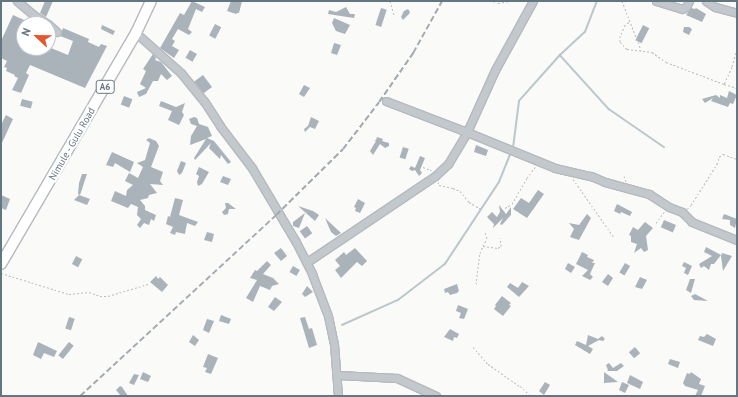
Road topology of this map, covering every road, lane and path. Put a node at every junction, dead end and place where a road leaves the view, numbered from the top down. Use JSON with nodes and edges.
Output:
{"nodes":[{"id":1,"x":17,"y":1,"type":"edge"},
{"id":2,"x":151,"y":1,"type":"edge"},
{"id":3,"x":390,"y":1,"type":"edge"},
{"id":4,"x":493,"y":1,"type":"edge"},
{"id":5,"x":511,"y":1,"type":"edge"},
{"id":6,"x":533,"y":1,"type":"edge"},
{"id":7,"x":622,"y":1,"type":"edge"},
{"id":8,"x":656,"y":1,"type":"edge"},
{"id":9,"x":689,"y":1,"type":"edge"},
{"id":10,"x":706,"y":1,"type":"edge"},
{"id":11,"x":737,"y":13,"type":"edge"},
{"id":12,"x":394,"y":15,"type":"dead end"},
{"id":13,"x":35,"y":16,"type":"edge"},
{"id":14,"x":629,"y":22,"type":"junction"},
{"id":15,"x":136,"y":32,"type":"junction"},
{"id":16,"x":737,"y":49,"type":"edge"},
{"id":17,"x":641,"y":51,"type":"junction"},
{"id":18,"x":724,"y":84,"type":"junction"},
{"id":19,"x":737,"y":88,"type":"edge"},
{"id":20,"x":386,"y":101,"type":"dead end"},
{"id":21,"x":467,"y":132,"type":"junction"},
{"id":22,"x":737,"y":159,"type":"edge"},
{"id":23,"x":539,"y":162,"type":"junction"},
{"id":24,"x":423,"y":167,"type":"dead end"},
{"id":25,"x":572,"y":171,"type":"junction"},
{"id":26,"x":435,"y":176,"type":"junction"},
{"id":27,"x":669,"y":207,"type":"junction"},
{"id":28,"x":505,"y":208,"type":"dead end"},
{"id":29,"x":481,"y":209,"type":"dead end"},
{"id":30,"x":682,"y":212,"type":"junction"},
{"id":31,"x":656,"y":223,"type":"dead end"},
{"id":32,"x":485,"y":232,"type":"dead end"},
{"id":33,"x":612,"y":236,"type":"dead end"},
{"id":34,"x":500,"y":238,"type":"dead end"},
{"id":35,"x":737,"y":240,"type":"edge"},
{"id":36,"x":483,"y":246,"type":"junction"},
{"id":37,"x":307,"y":262,"type":"junction"},
{"id":38,"x":1,"y":264,"type":"edge"},
{"id":39,"x":1,"y":273,"type":"edge"},
{"id":40,"x":148,"y":284,"type":"dead end"},
{"id":41,"x":476,"y":284,"type":"dead end"},
{"id":42,"x":474,"y":348,"type":"dead end"},
{"id":43,"x":338,"y":375,"type":"junction"},
{"id":44,"x":338,"y":396,"type":"edge"},
{"id":45,"x":436,"y":396,"type":"edge"},
{"id":46,"x":531,"y":396,"type":"edge"}],
"edges":[{"from":1,"to":13,"type":"street"},
{"from":2,"to":15,"type":"main road","name":"Nimule - Gulu Road","number":"A6"},
{"from":3,"to":12,"type":"path"},
{"from":4,"to":5,"type":"path"},
{"from":6,"to":21,"type":"street"},
{"from":7,"to":14,"type":"path"},
{"from":8,"to":9,"type":"street"},
{"from":10,"to":11,"type":"street"},
{"from":14,"to":17,"type":"path"},
{"from":14,"to":17,"type":"path"},
{"from":15,"to":37,"type":"street"},
{"from":15,"to":38,"type":"main road","name":"Nimule - Gulu Road","number":"A6"},
{"from":16,"to":18,"type":"path"},
{"from":17,"to":18,"type":"path"},
{"from":18,"to":19,"type":"path"},
{"from":20,"to":21,"type":"street"},
{"from":21,"to":23,"type":"street"},
{"from":21,"to":26,"type":"street"},
{"from":22,"to":30,"type":"path"},
{"from":23,"to":25,"type":"street"},
{"from":23,"to":28,"type":"path"},
{"from":24,"to":26,"type":"path"},
{"from":25,"to":27,"type":"street"},
{"from":25,"to":33,"type":"path"},
{"from":26,"to":29,"type":"path"},
{"from":26,"to":37,"type":"street"},
{"from":27,"to":30,"type":"street"},
{"from":27,"to":31,"type":"path"},
{"from":30,"to":35,"type":"street"},
{"from":32,"to":36,"type":"path"},
{"from":34,"to":36,"type":"path"},
{"from":36,"to":41,"type":"path"},
{"from":37,"to":43,"type":"street"},
{"from":39,"to":40,"type":"path"},
{"from":42,"to":46,"type":"path"},
{"from":43,"to":44,"type":"street"},
{"from":43,"to":45,"type":"street"}]}
